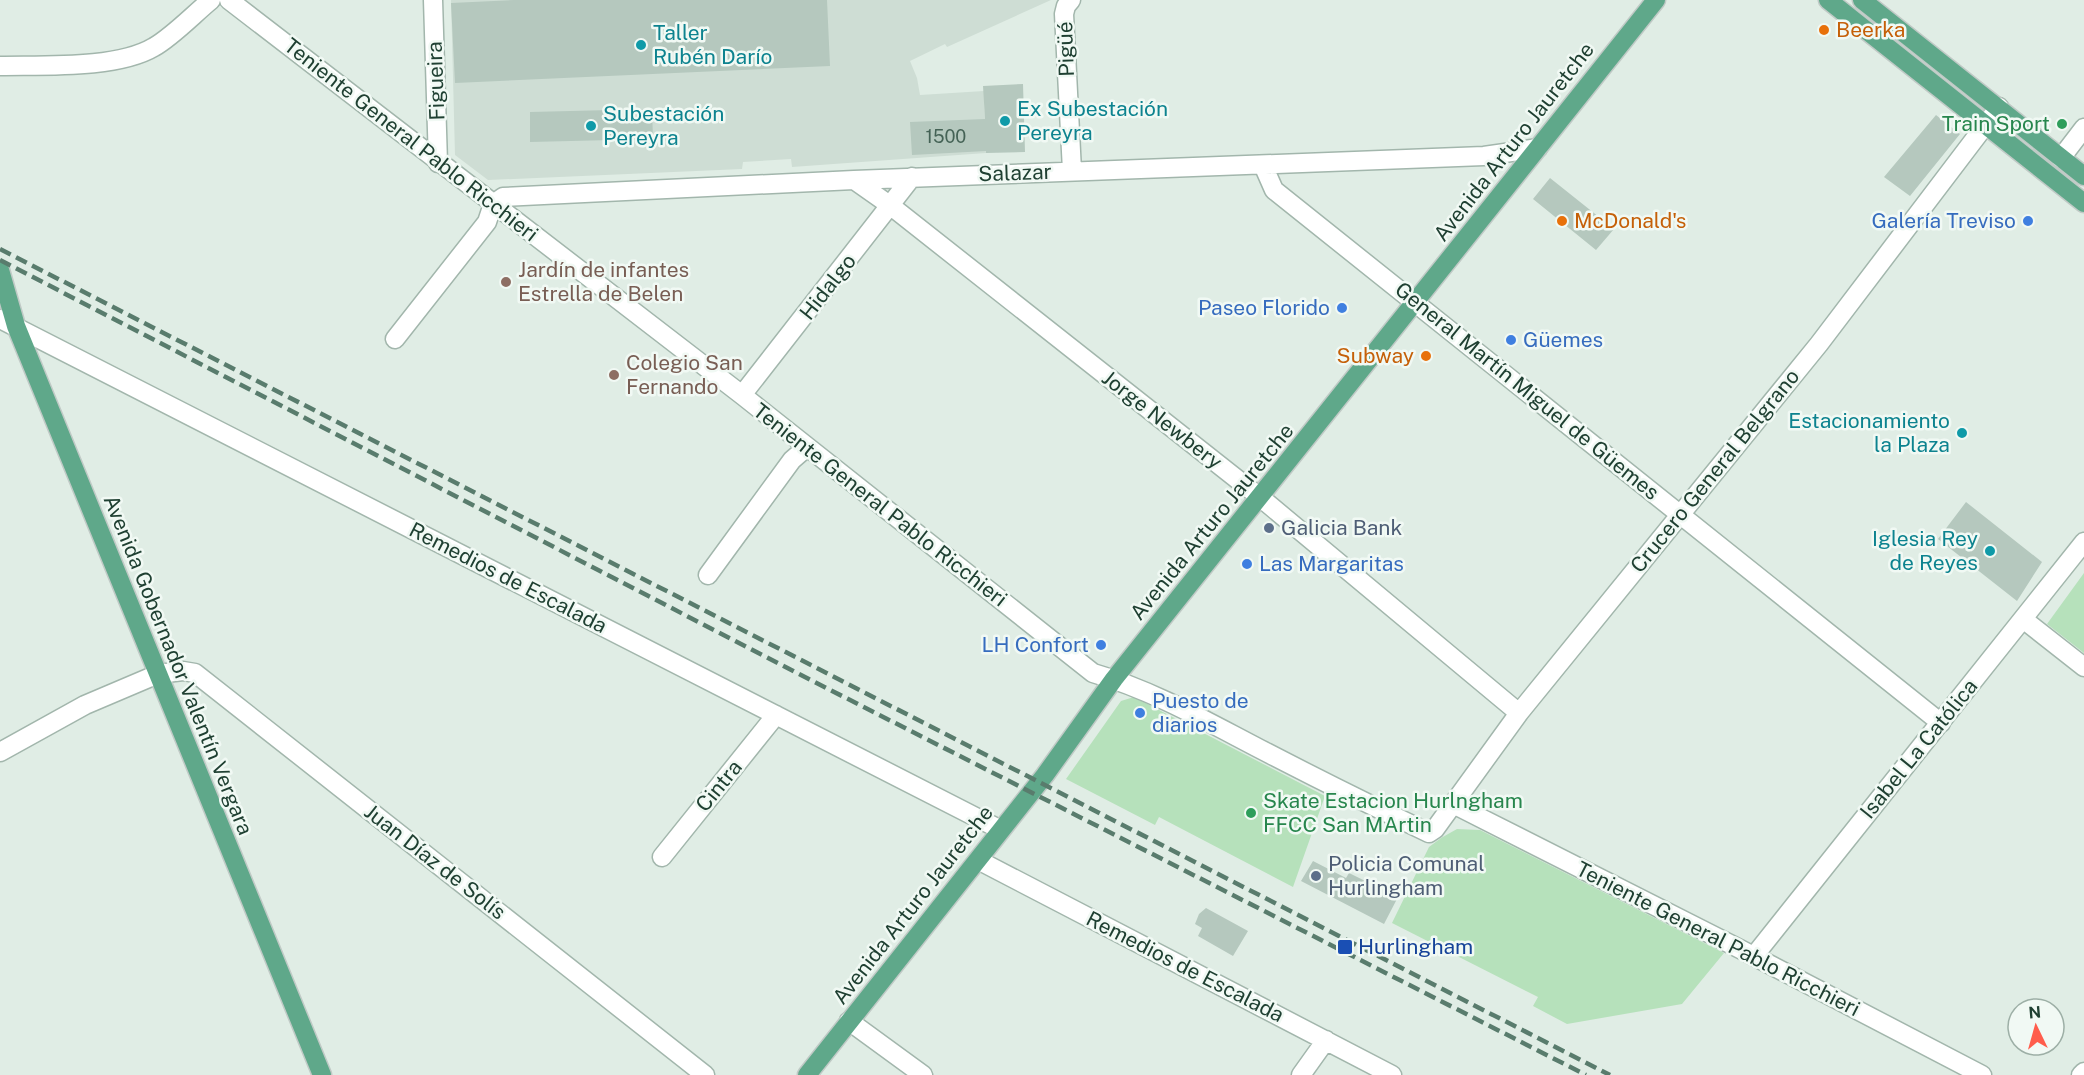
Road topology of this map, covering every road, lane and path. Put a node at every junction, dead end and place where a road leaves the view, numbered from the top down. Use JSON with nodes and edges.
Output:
{"nodes":[{"id":1,"x":211,"y":0,"type":"edge"},
{"id":2,"x":230,"y":0,"type":"edge"},
{"id":3,"x":433,"y":0,"type":"edge"},
{"id":4,"x":1071,"y":0,"type":"edge"},
{"id":5,"x":1656,"y":0,"type":"edge"},
{"id":6,"x":1828,"y":0,"type":"edge"},
{"id":7,"x":1862,"y":0,"type":"edge"},
{"id":8,"x":0,"y":66,"type":"edge"},
{"id":9,"x":1999,"y":107,"type":"junction"},
{"id":10,"x":1986,"y":124,"type":"junction"},
{"id":11,"x":2084,"y":128,"type":"edge"},
{"id":12,"x":1539,"y":148,"type":"junction"},
{"id":13,"x":2061,"y":158,"type":"junction"},
{"id":14,"x":438,"y":163,"type":"junction"},
{"id":15,"x":1263,"y":165,"type":"junction"},
{"id":16,"x":1072,"y":171,"type":"junction"},
{"id":17,"x":2084,"y":176,"type":"edge"},
{"id":18,"x":912,"y":177,"type":"junction"},
{"id":19,"x":854,"y":180,"type":"junction"},
{"id":20,"x":2084,"y":203,"type":"edge"},
{"id":21,"x":494,"y":204,"type":"junction"},
{"id":22,"x":891,"y":206,"type":"junction"},
{"id":23,"x":0,"y":270,"type":"edge"},
{"id":24,"x":1416,"y":302,"type":"junction"},
{"id":25,"x":8,"y":323,"type":"edge"},
{"id":26,"x":394,"y":339,"type":"dead end"},
{"id":27,"x":742,"y":395,"type":"junction"},
{"id":28,"x":807,"y":447,"type":"junction"},
{"id":29,"x":1261,"y":498,"type":"junction"},
{"id":30,"x":1680,"y":514,"type":"junction"},
{"id":31,"x":2084,"y":542,"type":"edge"},
{"id":32,"x":708,"y":575,"type":"dead end"},
{"id":33,"x":2023,"y":619,"type":"junction"},
{"id":34,"x":2084,"y":667,"type":"edge"},
{"id":35,"x":158,"y":674,"type":"junction"},
{"id":36,"x":1114,"y":679,"type":"junction"},
{"id":37,"x":1519,"y":713,"type":"junction"},
{"id":38,"x":776,"y":715,"type":"junction"},
{"id":39,"x":1941,"y":723,"type":"junction"},
{"id":40,"x":0,"y":752,"type":"edge"},
{"id":41,"x":1453,"y":804,"type":"junction"},
{"id":42,"x":1001,"y":830,"type":"junction"},
{"id":43,"x":1429,"y":833,"type":"joint"},
{"id":44,"x":662,"y":857,"type":"dead end"},
{"id":45,"x":978,"y":860,"type":"junction"},
{"id":46,"x":1754,"y":957,"type":"junction"},
{"id":47,"x":849,"y":1022,"type":"junction"},
{"id":48,"x":1326,"y":1040,"type":"junction"},
{"id":49,"x":322,"y":1075,"type":"edge"},
{"id":50,"x":705,"y":1075,"type":"edge"},
{"id":51,"x":807,"y":1075,"type":"edge"},
{"id":52,"x":923,"y":1075,"type":"edge"},
{"id":53,"x":1301,"y":1075,"type":"edge"},
{"id":54,"x":1392,"y":1075,"type":"edge"},
{"id":55,"x":1982,"y":1075,"type":"edge"}],
"edges":[{"from":1,"to":8,"type":"street"},
{"from":2,"to":14,"type":"street","name":"Teniente General Pablo Ricchieri"},
{"from":3,"to":14,"type":"street","name":"Figueira"},
{"from":4,"to":16,"type":"street","name":"Pigüé"},
{"from":5,"to":12,"type":"main road","name":"Avenida Arturo Jauretche"},
{"from":6,"to":10,"type":"main road"},
{"from":7,"to":9,"type":"main road"},
{"from":9,"to":10,"type":"street","name":"Crucero General Belgrano"},
{"from":9,"to":13,"type":"main road"},
{"from":10,"to":20,"type":"main road"},
{"from":10,"to":30,"type":"street","name":"Crucero General Belgrano"},
{"from":11,"to":13,"type":"street"},
{"from":12,"to":15,"type":"street","name":"Salazar"},
{"from":12,"to":24,"type":"main road","name":"Avenida Arturo Jauretche"},
{"from":13,"to":17,"type":"main road"},
{"from":14,"to":21,"type":"street","name":"Teniente General Pablo Ricchieri"},
{"from":15,"to":16,"type":"street","name":"Salazar"},
{"from":15,"to":24,"type":"street","name":"General Martín Miguel de Güemes"},
{"from":16,"to":18,"type":"street","name":"Salazar"},
{"from":18,"to":19,"type":"street","name":"Salazar"},
{"from":18,"to":22,"type":"street","name":"Hidalgo"},
{"from":19,"to":21,"type":"street","name":"Salazar"},
{"from":19,"to":22,"type":"street","name":"Jorge Newbery"},
{"from":21,"to":26,"type":"street"},
{"from":21,"to":27,"type":"street","name":"Teniente General Pablo Ricchieri"},
{"from":22,"to":27,"type":"street","name":"Hidalgo"},
{"from":22,"to":29,"type":"street","name":"Jorge Newbery"},
{"from":23,"to":25,"type":"main road","name":"Avenida Gobernador Valentín Vergara"},
{"from":24,"to":29,"type":"main road","name":"Avenida Arturo Jauretche"},
{"from":24,"to":30,"type":"street","name":"General Martín Miguel de Güemes"},
{"from":25,"to":35,"type":"main road","name":"Avenida Gobernador Valentín Vergara"},
{"from":25,"to":38,"type":"street","name":"Remedios de Escalada"},
{"from":27,"to":28,"type":"street","name":"Teniente General Pablo Ricchieri"},
{"from":28,"to":32,"type":"street"},
{"from":28,"to":36,"type":"street","name":"Teniente General Pablo Ricchieri"},
{"from":29,"to":36,"type":"main road","name":"Avenida Arturo Jauretche"},
{"from":29,"to":37,"type":"street","name":"Jorge Newbery"},
{"from":30,"to":37,"type":"street","name":"Crucero General Belgrano"},
{"from":30,"to":39,"type":"street","name":"General Martín Miguel de Güemes"},
{"from":31,"to":33,"type":"street","name":"Isabel La Católica"},
{"from":33,"to":34,"type":"street"},
{"from":33,"to":39,"type":"street","name":"Isabel La Católica"},
{"from":35,"to":40,"type":"street","name":"Juan Díaz de Solís"},
{"from":35,"to":49,"type":"main road","name":"Avenida Gobernador Valentín Vergara"},
{"from":35,"to":50,"type":"street","name":"Juan Díaz de Solís"},
{"from":36,"to":42,"type":"main road","name":"Avenida Arturo Jauretche"},
{"from":36,"to":43,"type":"street","name":"Teniente General Pablo Ricchieri"},
{"from":37,"to":41,"type":"street","name":"Crucero General Belgrano"},
{"from":38,"to":42,"type":"street","name":"Remedios de Escalada"},
{"from":38,"to":44,"type":"street","name":"Cintra"},
{"from":39,"to":46,"type":"street","name":"Isabel La Católica"},
{"from":41,"to":43,"type":"street","name":"Crucero General Belgrano"},
{"from":41,"to":46,"type":"street","name":"Teniente General Pablo Ricchieri"},
{"from":42,"to":45,"type":"main road","name":"Avenida Arturo Jauretche"},
{"from":45,"to":47,"type":"main road","name":"Avenida Arturo Jauretche"},
{"from":45,"to":48,"type":"street","name":"Remedios de Escalada"},
{"from":46,"to":55,"type":"street","name":"Teniente General Pablo Ricchieri"},
{"from":47,"to":51,"type":"main road","name":"Avenida Arturo Jauretche"},
{"from":47,"to":52,"type":"street"},
{"from":48,"to":53,"type":"street"},
{"from":48,"to":54,"type":"street","name":"Remedios de Escalada"}]}
